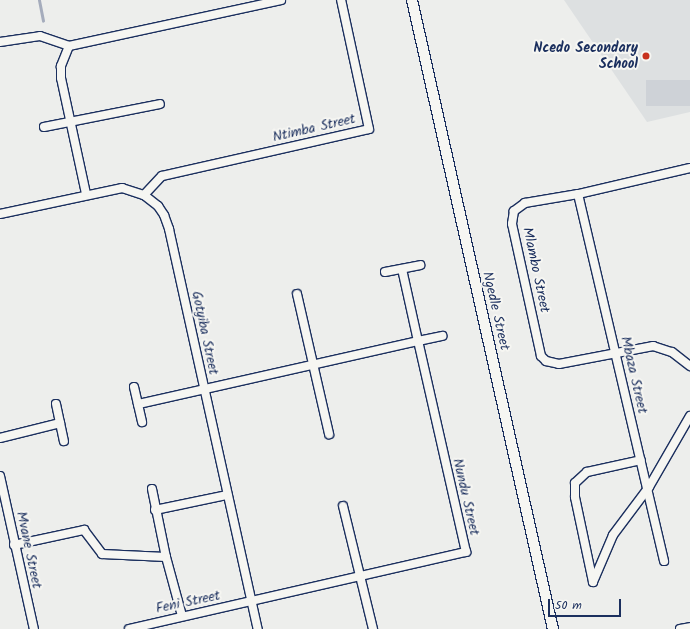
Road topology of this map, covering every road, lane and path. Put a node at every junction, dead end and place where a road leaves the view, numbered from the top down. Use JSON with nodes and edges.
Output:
{"nodes":[{"id":1,"x":281,"y":0,"type":"edge"},
{"id":2,"x":341,"y":0,"type":"edge"},
{"id":3,"x":412,"y":0,"type":"edge"},
{"id":4,"x":0,"y":42,"type":"edge"},
{"id":5,"x":69,"y":46,"type":"junction"},
{"id":6,"x":160,"y":104,"type":"dead end"},
{"id":7,"x":71,"y":123,"type":"junction"},
{"id":8,"x":44,"y":127,"type":"dead end"},
{"id":9,"x":690,"y":168,"type":"edge"},
{"id":10,"x":86,"y":194,"type":"junction"},
{"id":11,"x":578,"y":194,"type":"junction"},
{"id":12,"x":144,"y":195,"type":"junction"},
{"id":13,"x":0,"y":214,"type":"edge"},
{"id":14,"x":420,"y":265,"type":"dead end"},
{"id":15,"x":402,"y":269,"type":"junction"},
{"id":16,"x":385,"y":272,"type":"dead end"},
{"id":17,"x":297,"y":294,"type":"dead end"},
{"id":18,"x":442,"y":336,"type":"dead end"},
{"id":19,"x":418,"y":341,"type":"junction"},
{"id":20,"x":615,"y":351,"type":"junction"},
{"id":21,"x":312,"y":365,"type":"junction"},
{"id":22,"x":690,"y":366,"type":"edge"},
{"id":23,"x":134,"y":387,"type":"dead end"},
{"id":24,"x":204,"y":390,"type":"junction"},
{"id":25,"x":56,"y":404,"type":"dead end"},
{"id":26,"x":138,"y":404,"type":"junction"},
{"id":27,"x":690,"y":416,"type":"edge"},
{"id":28,"x":60,"y":422,"type":"junction"},
{"id":29,"x":142,"y":422,"type":"dead end"},
{"id":30,"x":329,"y":434,"type":"dead end"},
{"id":31,"x":0,"y":438,"type":"edge"},
{"id":32,"x":64,"y":441,"type":"dead end"},
{"id":33,"x":641,"y":460,"type":"junction"},
{"id":34,"x":0,"y":476,"type":"edge"},
{"id":35,"x":649,"y":487,"type":"junction"},
{"id":36,"x":152,"y":489,"type":"dead end"},
{"id":37,"x":227,"y":495,"type":"junction"},
{"id":38,"x":344,"y":506,"type":"dead end"},
{"id":39,"x":155,"y":510,"type":"junction"},
{"id":40,"x":14,"y":545,"type":"junction"},
{"id":41,"x":166,"y":558,"type":"junction"},
{"id":42,"x":664,"y":562,"type":"dead end"},
{"id":43,"x":360,"y":578,"type":"junction"},
{"id":44,"x":252,"y":602,"type":"junction"},
{"id":45,"x":182,"y":616,"type":"junction"},
{"id":46,"x":690,"y":627,"type":"edge"},
{"id":47,"x":34,"y":629,"type":"edge"},
{"id":48,"x":129,"y":629,"type":"edge"},
{"id":49,"x":258,"y":629,"type":"edge"},
{"id":50,"x":372,"y":629,"type":"edge"},
{"id":51,"x":553,"y":629,"type":"edge"},
{"id":52,"x":680,"y":629,"type":"edge"}],
"edges":[{"from":1,"to":5,"type":"street"},
{"from":2,"to":12,"type":"street","name":"Ntimba Street"},
{"from":3,"to":51,"type":"street","name":"Ngedle Street"},
{"from":4,"to":5,"type":"street"},
{"from":5,"to":7,"type":"street"},
{"from":6,"to":7,"type":"street"},
{"from":7,"to":8,"type":"street"},
{"from":7,"to":10,"type":"street"},
{"from":9,"to":11,"type":"street","name":"Mlambo Street"},
{"from":10,"to":12,"type":"street","name":"Gotyiba Street"},
{"from":10,"to":13,"type":"street","name":"Gotyiba Street"},
{"from":11,"to":20,"type":"street","name":"Mbaza Street"},
{"from":11,"to":20,"type":"street","name":"Mlambo Street"},
{"from":12,"to":24,"type":"street","name":"Gotyiba Street"},
{"from":14,"to":15,"type":"street"},
{"from":15,"to":16,"type":"street"},
{"from":15,"to":19,"type":"street","name":"Nundu Street"},
{"from":17,"to":21,"type":"street"},
{"from":18,"to":19,"type":"street"},
{"from":19,"to":21,"type":"street"},
{"from":19,"to":43,"type":"street","name":"Nundu Street"},
{"from":20,"to":22,"type":"street","name":"Mlambo Street"},
{"from":20,"to":33,"type":"street","name":"Mbaza Street"},
{"from":21,"to":24,"type":"street"},
{"from":21,"to":30,"type":"street"},
{"from":23,"to":26,"type":"street"},
{"from":24,"to":26,"type":"street"},
{"from":24,"to":37,"type":"street","name":"Gotyiba Street"},
{"from":25,"to":28,"type":"street"},
{"from":26,"to":29,"type":"street"},
{"from":27,"to":35,"type":"street"},
{"from":28,"to":31,"type":"street"},
{"from":28,"to":32,"type":"street"},
{"from":33,"to":35,"type":"street","name":"Mbaza Street"},
{"from":33,"to":35,"type":"street"},
{"from":34,"to":40,"type":"street","name":"Mvane Street"},
{"from":35,"to":42,"type":"street","name":"Mbaza Street"},
{"from":36,"to":39,"type":"street"},
{"from":37,"to":39,"type":"street"},
{"from":37,"to":44,"type":"street","name":"Gotyiba Street"},
{"from":38,"to":43,"type":"street"},
{"from":39,"to":41,"type":"street"},
{"from":40,"to":41,"type":"street"},
{"from":40,"to":47,"type":"street","name":"Mvane Street"},
{"from":41,"to":45,"type":"street"},
{"from":43,"to":44,"type":"street","name":"Nundu Street"},
{"from":43,"to":50,"type":"street"},
{"from":44,"to":45,"type":"street","name":"Feni Street"},
{"from":44,"to":49,"type":"street","name":"Gotyiba Street"},
{"from":45,"to":48,"type":"street","name":"Feni Street"},
{"from":46,"to":52,"type":"street"}]}
